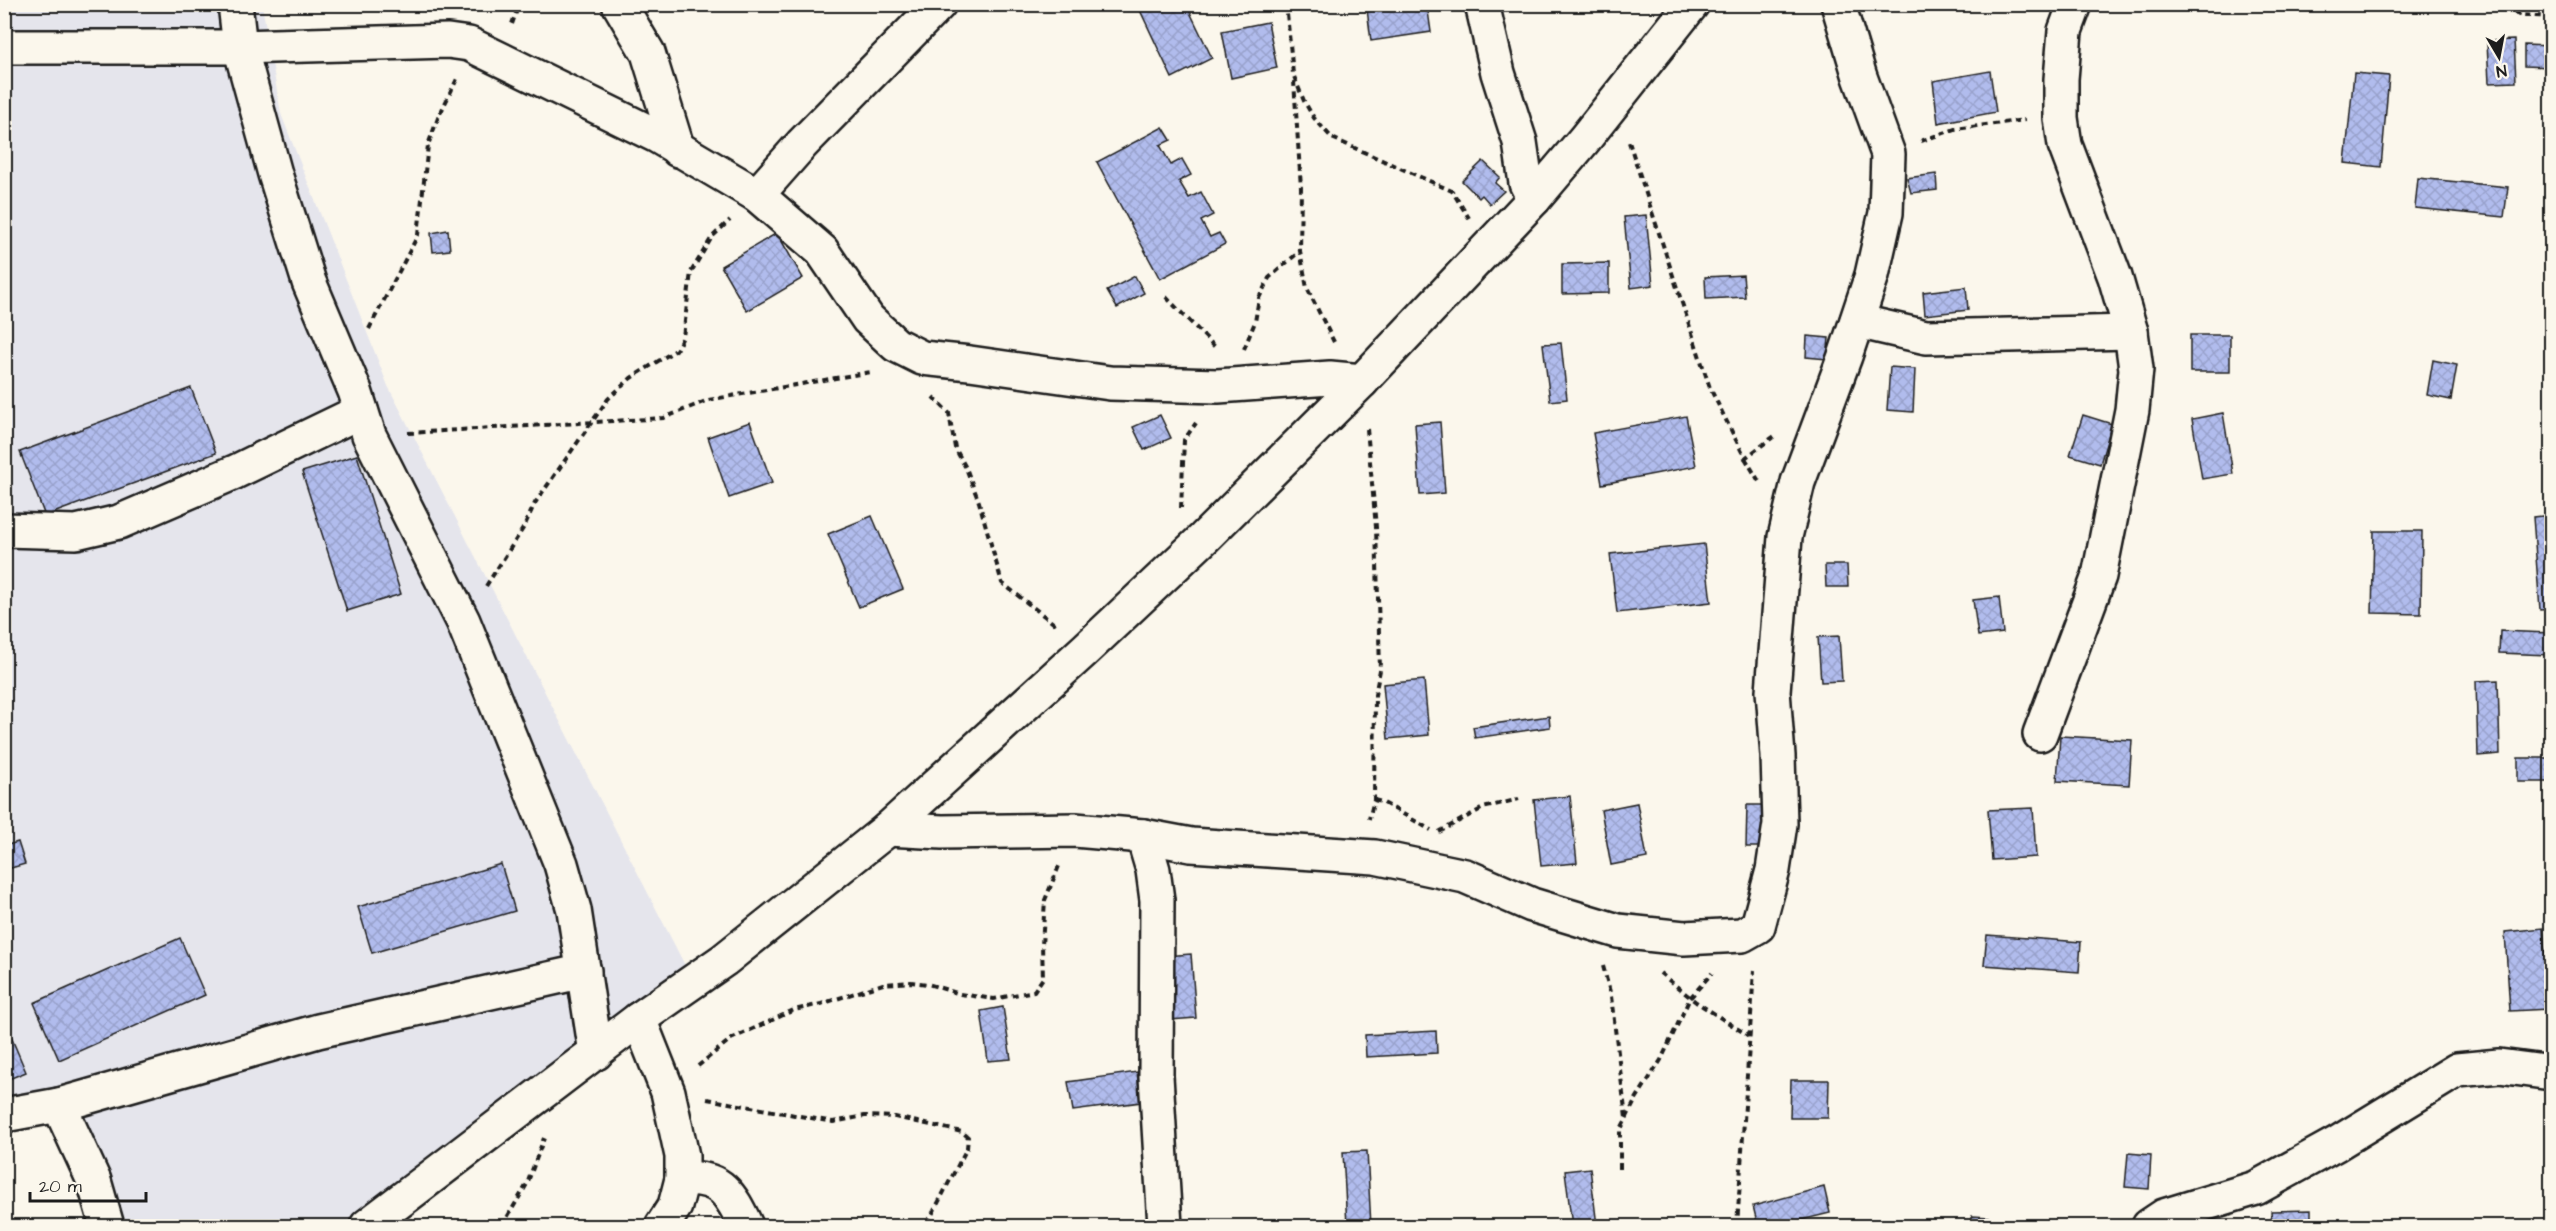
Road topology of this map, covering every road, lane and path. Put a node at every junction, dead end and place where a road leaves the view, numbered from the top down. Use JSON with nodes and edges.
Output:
{"nodes":[{"id":1,"x":235,"y":4,"type":"edge"},
{"id":2,"x":619,"y":4,"type":"edge"},
{"id":3,"x":939,"y":4,"type":"edge"},
{"id":4,"x":1286,"y":4,"type":"edge"},
{"id":5,"x":1482,"y":4,"type":"edge"},
{"id":6,"x":1692,"y":4,"type":"edge"},
{"id":7,"x":1838,"y":4,"type":"edge"},
{"id":8,"x":2075,"y":4,"type":"edge"},
{"id":9,"x":2495,"y":4,"type":"edge"},
{"id":10,"x":2552,"y":18,"type":"edge"},
{"id":11,"x":469,"y":44,"type":"junction"},
{"id":12,"x":4,"y":47,"type":"edge"},
{"id":13,"x":240,"y":47,"type":"junction"},
{"id":14,"x":1293,"y":74,"type":"junction"},
{"id":15,"x":1616,"y":100,"type":"junction"},
{"id":16,"x":2061,"y":118,"type":"junction"},
{"id":17,"x":678,"y":150,"type":"junction"},
{"id":18,"x":1888,"y":154,"type":"junction"},
{"id":19,"x":757,"y":195,"type":"junction"},
{"id":20,"x":1534,"y":199,"type":"junction"},
{"id":21,"x":1469,"y":227,"type":"dead end"},
{"id":22,"x":1857,"y":321,"type":"junction"},
{"id":23,"x":2131,"y":332,"type":"junction"},
{"id":24,"x":1338,"y":352,"type":"dead end"},
{"id":25,"x":347,"y":372,"type":"junction"},
{"id":26,"x":879,"y":375,"type":"dead end"},
{"id":27,"x":1362,"y":381,"type":"junction"},
{"id":28,"x":926,"y":392,"type":"dead end"},
{"id":29,"x":365,"y":423,"type":"junction"},
{"id":30,"x":592,"y":423,"type":"junction"},
{"id":31,"x":1783,"y":429,"type":"dead end"},
{"id":32,"x":4,"y":530,"type":"edge"},
{"id":33,"x":464,"y":621,"type":"junction"},
{"id":34,"x":1086,"y":649,"type":"junction"},
{"id":35,"x":2040,"y":734,"type":"dead end"},
{"id":36,"x":1519,"y":799,"type":"dead end"},
{"id":37,"x":1374,"y":800,"type":"junction"},
{"id":38,"x":888,"y":829,"type":"junction"},
{"id":39,"x":1075,"y":830,"type":"junction"},
{"id":40,"x":1437,"y":833,"type":"junction"},
{"id":41,"x":1431,"y":835,"type":"dead end"},
{"id":42,"x":1143,"y":836,"type":"junction"},
{"id":43,"x":1346,"y":855,"type":"junction"},
{"id":44,"x":1608,"y":929,"type":"junction"},
{"id":45,"x":1750,"y":930,"type":"junction"},
{"id":46,"x":584,"y":971,"type":"junction"},
{"id":47,"x":1690,"y":998,"type":"junction"},
{"id":48,"x":639,"y":1019,"type":"junction"},
{"id":49,"x":1750,"y":1036,"type":"junction"},
{"id":50,"x":596,"y":1053,"type":"junction"},
{"id":51,"x":2552,"y":1073,"type":"edge"},
{"id":52,"x":668,"y":1092,"type":"junction"},
{"id":53,"x":59,"y":1105,"type":"junction"},
{"id":54,"x":4,"y":1114,"type":"edge"},
{"id":55,"x":1626,"y":1120,"type":"junction"},
{"id":56,"x":544,"y":1137,"type":"dead end"},
{"id":57,"x":1620,"y":1169,"type":"dead end"},
{"id":58,"x":682,"y":1179,"type":"junction"},
{"id":59,"x":107,"y":1227,"type":"edge"},
{"id":60,"x":368,"y":1227,"type":"edge"},
{"id":61,"x":502,"y":1227,"type":"edge"},
{"id":62,"x":662,"y":1227,"type":"edge"},
{"id":63,"x":746,"y":1227,"type":"edge"},
{"id":64,"x":926,"y":1227,"type":"edge"},
{"id":65,"x":1165,"y":1227,"type":"edge"},
{"id":66,"x":1737,"y":1227,"type":"edge"},
{"id":67,"x":2149,"y":1227,"type":"edge"}],
"edges":[{"from":1,"to":13,"type":"street"},
{"from":2,"to":17,"type":"street"},
{"from":3,"to":19,"type":"street"},
{"from":4,"to":14,"type":"path"},
{"from":5,"to":20,"type":"street"},
{"from":6,"to":15,"type":"street"},
{"from":7,"to":18,"type":"street"},
{"from":8,"to":16,"type":"street"},
{"from":9,"to":10,"type":"path"},
{"from":11,"to":13,"type":"street"},
{"from":11,"to":17,"type":"street"},
{"from":11,"to":25,"type":"path"},
{"from":12,"to":13,"type":"street"},
{"from":13,"to":25,"type":"street"},
{"from":14,"to":21,"type":"path"},
{"from":14,"to":24,"type":"path"},
{"from":15,"to":20,"type":"street"},
{"from":15,"to":31,"type":"path"},
{"from":16,"to":18,"type":"path"},
{"from":16,"to":23,"type":"street"},
{"from":17,"to":19,"type":"street"},
{"from":18,"to":22,"type":"street"},
{"from":19,"to":27,"type":"street"},
{"from":19,"to":30,"type":"path"},
{"from":20,"to":27,"type":"street"},
{"from":22,"to":23,"type":"street"},
{"from":22,"to":45,"type":"street"},
{"from":23,"to":35,"type":"street"},
{"from":25,"to":29,"type":"street"},
{"from":26,"to":30,"type":"path"},
{"from":27,"to":34,"type":"street"},
{"from":27,"to":37,"type":"path"},
{"from":28,"to":34,"type":"path"},
{"from":29,"to":30,"type":"path"},
{"from":29,"to":32,"type":"street"},
{"from":29,"to":33,"type":"street"},
{"from":30,"to":33,"type":"path"},
{"from":33,"to":46,"type":"street"},
{"from":34,"to":38,"type":"street"},
{"from":36,"to":40,"type":"path"},
{"from":37,"to":40,"type":"path"},
{"from":37,"to":43,"type":"path"},
{"from":38,"to":39,"type":"street"},
{"from":38,"to":48,"type":"street"},
{"from":39,"to":42,"type":"street"},
{"from":39,"to":52,"type":"path"},
{"from":40,"to":41,"type":"path"},
{"from":42,"to":43,"type":"street"},
{"from":42,"to":65,"type":"street"},
{"from":43,"to":44,"type":"street"},
{"from":44,"to":45,"type":"street"},
{"from":44,"to":47,"type":"path"},
{"from":44,"to":55,"type":"path"},
{"from":45,"to":47,"type":"path"},
{"from":45,"to":49,"type":"path"},
{"from":46,"to":50,"type":"street"},
{"from":46,"to":53,"type":"street"},
{"from":47,"to":49,"type":"path"},
{"from":47,"to":55,"type":"path"},
{"from":48,"to":50,"type":"street"},
{"from":48,"to":52,"type":"street"},
{"from":49,"to":66,"type":"path"},
{"from":50,"to":60,"type":"street"},
{"from":51,"to":67,"type":"street"},
{"from":52,"to":58,"type":"street"},
{"from":52,"to":64,"type":"path"},
{"from":53,"to":54,"type":"street"},
{"from":53,"to":59,"type":"street"},
{"from":55,"to":57,"type":"path"},
{"from":56,"to":61,"type":"path"},
{"from":58,"to":62,"type":"street"},
{"from":58,"to":63,"type":"street"}]}
